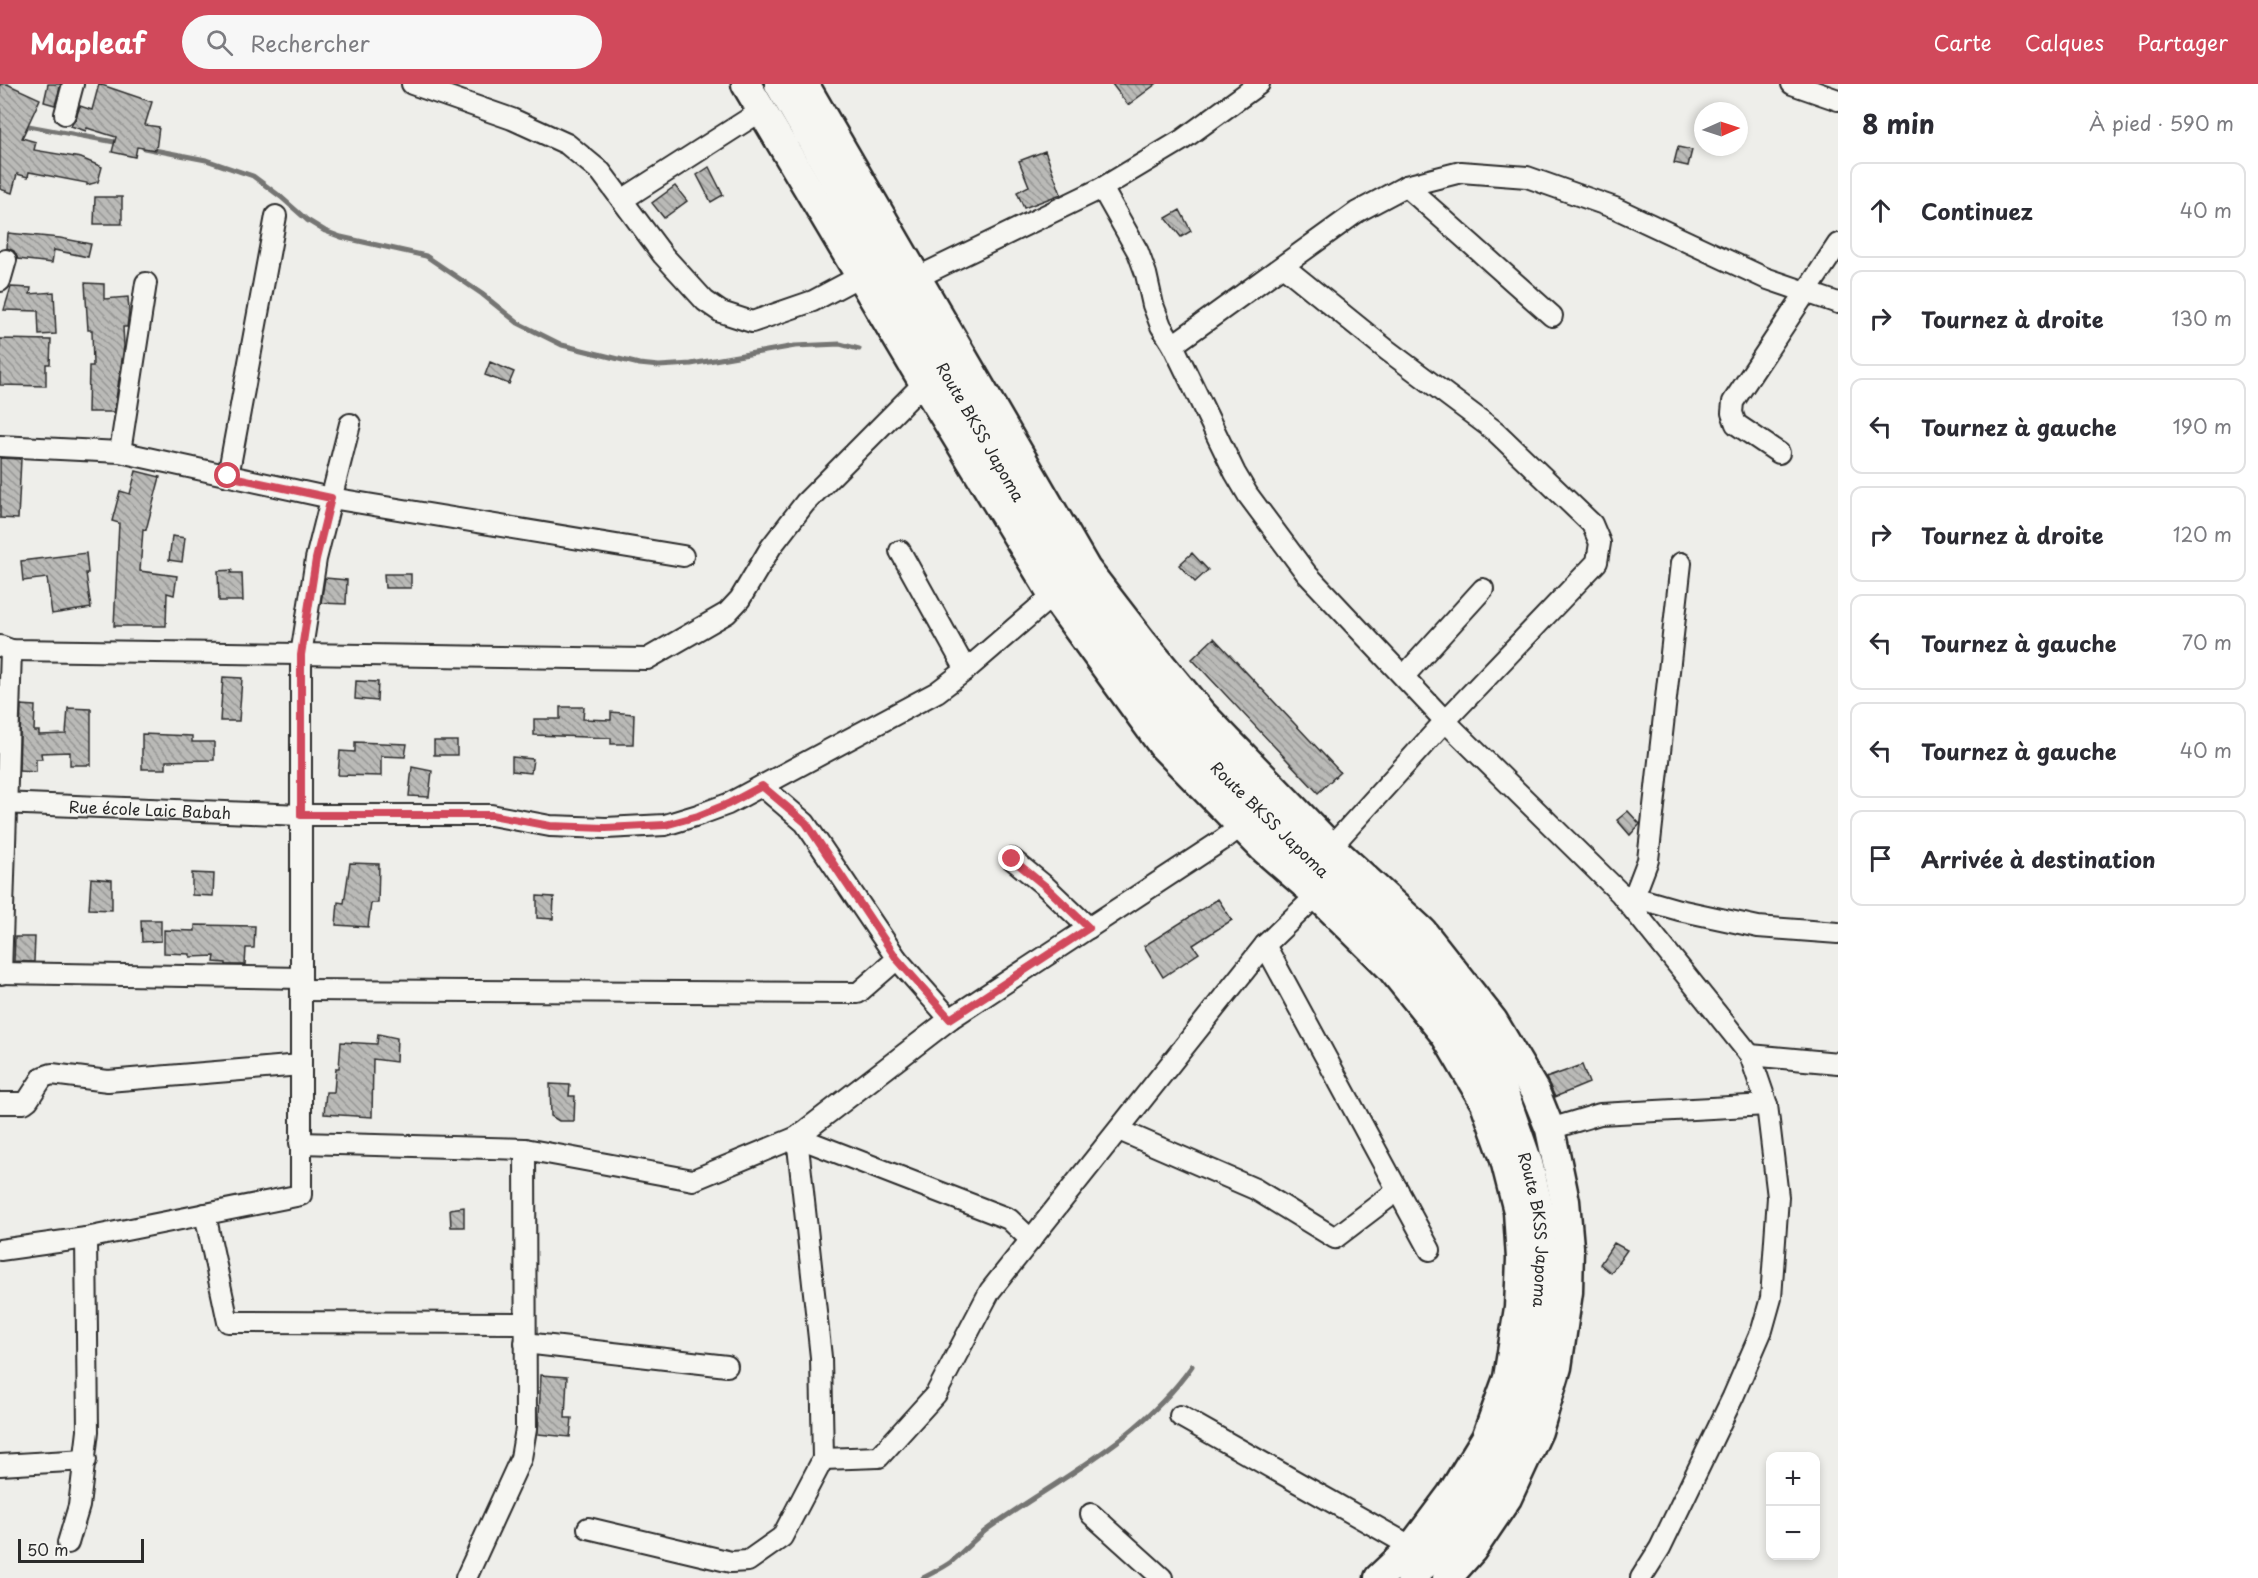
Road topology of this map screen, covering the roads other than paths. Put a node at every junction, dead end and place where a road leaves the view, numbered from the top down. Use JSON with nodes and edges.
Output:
{"nodes":[{"id":1,"x":73,"y":84,"type":"edge"},
{"id":2,"x":412,"y":84,"type":"edge"},
{"id":3,"x":746,"y":84,"type":"edge"},
{"id":4,"x":779,"y":84,"type":"edge"},
{"id":5,"x":804,"y":84,"type":"edge"},
{"id":6,"x":1259,"y":84,"type":"edge"},
{"id":7,"x":1792,"y":84,"type":"edge"},
{"id":8,"x":444,"y":90,"type":"edge"},
{"id":9,"x":1838,"y":100,"type":"edge"},
{"id":10,"x":761,"y":111,"type":"junction"},
{"id":11,"x":65,"y":114,"type":"dead end"},
{"id":12,"x":1406,"y":186,"type":"junction"},
{"id":13,"x":1102,"y":188,"type":"junction"},
{"id":14,"x":622,"y":200,"type":"junction"},
{"id":15,"x":276,"y":216,"type":"dead end"},
{"id":16,"x":1838,"y":244,"type":"edge"},
{"id":17,"x":6,"y":260,"type":"dead end"},
{"id":18,"x":1283,"y":266,"type":"junction"},
{"id":19,"x":860,"y":276,"type":"junction"},
{"id":20,"x":916,"y":278,"type":"junction"},
{"id":21,"x":0,"y":281,"type":"edge"},
{"id":22,"x":146,"y":283,"type":"dead end"},
{"id":23,"x":1807,"y":294,"type":"junction"},
{"id":24,"x":1838,"y":303,"type":"edge"},
{"id":25,"x":1552,"y":316,"type":"dead end"},
{"id":26,"x":1173,"y":345,"type":"junction"},
{"id":27,"x":924,"y":383,"type":"junction"},
{"id":28,"x":350,"y":424,"type":"dead end"},
{"id":29,"x":0,"y":446,"type":"edge"},
{"id":30,"x":120,"y":452,"type":"junction"},
{"id":31,"x":1779,"y":453,"type":"dead end"},
{"id":32,"x":228,"y":476,"type":"junction"},
{"id":33,"x":331,"y":498,"type":"junction"},
{"id":34,"x":900,"y":551,"type":"dead end"},
{"id":35,"x":683,"y":556,"type":"dead end"},
{"id":36,"x":1681,"y":563,"type":"dead end"},
{"id":37,"x":1483,"y":589,"type":"dead end"},
{"id":38,"x":1053,"y":595,"type":"junction"},
{"id":39,"x":6,"y":648,"type":"edge"},
{"id":40,"x":301,"y":655,"type":"junction"},
{"id":41,"x":966,"y":670,"type":"junction"},
{"id":42,"x":1404,"y":676,"type":"junction"},
{"id":43,"x":1445,"y":721,"type":"junction"},
{"id":44,"x":762,"y":786,"type":"junction"},
{"id":45,"x":3,"y":803,"type":"edge"},
{"id":46,"x":301,"y":815,"type":"junction"},
{"id":47,"x":1240,"y":826,"type":"junction"},
{"id":48,"x":1331,"y":847,"type":"junction"},
{"id":49,"x":1012,"y":859,"type":"dead end"},
{"id":50,"x":1317,"y":896,"type":"junction"},
{"id":51,"x":1627,"y":896,"type":"junction"},
{"id":52,"x":1089,"y":928,"type":"junction"},
{"id":53,"x":1838,"y":933,"type":"edge"},
{"id":54,"x":1265,"y":945,"type":"junction"},
{"id":55,"x":897,"y":959,"type":"junction"},
{"id":56,"x":1,"y":974,"type":"edge"},
{"id":57,"x":301,"y":984,"type":"junction"},
{"id":58,"x":950,"y":1019,"type":"junction"},
{"id":59,"x":1750,"y":1055,"type":"junction"},
{"id":60,"x":1838,"y":1063,"type":"edge"},
{"id":61,"x":300,"y":1065,"type":"junction"},
{"id":62,"x":0,"y":1103,"type":"edge"},
{"id":63,"x":1767,"y":1105,"type":"junction"},
{"id":64,"x":1550,"y":1129,"type":"junction"},
{"id":65,"x":1119,"y":1130,"type":"junction"},
{"id":66,"x":797,"y":1137,"type":"junction"},
{"id":67,"x":300,"y":1143,"type":"junction"},
{"id":68,"x":525,"y":1149,"type":"junction"},
{"id":69,"x":1398,"y":1190,"type":"junction"},
{"id":70,"x":205,"y":1214,"type":"junction"},
{"id":71,"x":86,"y":1238,"type":"junction"},
{"id":72,"x":1030,"y":1240,"type":"junction"},
{"id":73,"x":0,"y":1250,"type":"edge"},
{"id":74,"x":1430,"y":1250,"type":"dead end"},
{"id":75,"x":525,"y":1333,"type":"junction"},
{"id":76,"x":727,"y":1366,"type":"dead end"},
{"id":77,"x":1180,"y":1416,"type":"dead end"},
{"id":78,"x":823,"y":1459,"type":"junction"},
{"id":79,"x":86,"y":1460,"type":"junction"},
{"id":80,"x":0,"y":1465,"type":"edge"},
{"id":81,"x":1091,"y":1514,"type":"dead end"},
{"id":82,"x":588,"y":1528,"type":"dead end"},
{"id":83,"x":68,"y":1543,"type":"dead end"},
{"id":84,"x":1412,"y":1547,"type":"junction"},
{"id":85,"x":466,"y":1578,"type":"edge"},
{"id":86,"x":1162,"y":1578,"type":"edge"},
{"id":87,"x":1379,"y":1578,"type":"edge"},
{"id":88,"x":1411,"y":1578,"type":"edge"},
{"id":89,"x":1447,"y":1578,"type":"edge"},
{"id":90,"x":1641,"y":1578,"type":"edge"}],
"edges":[{"from":1,"to":11,"type":"street"},
{"from":2,"to":8,"type":"street"},
{"from":3,"to":10,"type":"main road"},
{"from":4,"to":88,"type":"main road","name":"Route BKSS Japoma"},
{"from":5,"to":20,"type":"main road"},
{"from":6,"to":13,"type":"street"},
{"from":7,"to":9,"type":"street"},
{"from":8,"to":14,"type":"street"},
{"from":10,"to":14,"type":"street"},
{"from":10,"to":19,"type":"main road"},
{"from":12,"to":18,"type":"street"},
{"from":12,"to":23,"type":"street"},
{"from":12,"to":25,"type":"street"},
{"from":13,"to":20,"type":"street"},
{"from":13,"to":26,"type":"street"},
{"from":14,"to":19,"type":"street"},
{"from":15,"to":32,"type":"street"},
{"from":16,"to":23,"type":"street"},
{"from":17,"to":21,"type":"street"},
{"from":18,"to":26,"type":"street"},
{"from":18,"to":43,"type":"street"},
{"from":19,"to":27,"type":"main road"},
{"from":20,"to":48,"type":"main road"},
{"from":22,"to":30,"type":"street"},
{"from":23,"to":24,"type":"street"},
{"from":23,"to":31,"type":"street"},
{"from":26,"to":42,"type":"street"},
{"from":27,"to":38,"type":"main road"},
{"from":27,"to":40,"type":"street"},
{"from":28,"to":33,"type":"street"},
{"from":29,"to":30,"type":"street"},
{"from":30,"to":32,"type":"street"},
{"from":32,"to":33,"type":"street"},
{"from":33,"to":35,"type":"street"},
{"from":33,"to":40,"type":"street"},
{"from":34,"to":41,"type":"street"},
{"from":36,"to":51,"type":"street"},
{"from":37,"to":42,"type":"street"},
{"from":38,"to":41,"type":"street","name":"Rue école Laic Babah"},
{"from":38,"to":47,"type":"main road"},
{"from":39,"to":40,"type":"street"},
{"from":39,"to":45,"type":"street"},
{"from":40,"to":46,"type":"street"},
{"from":41,"to":44,"type":"street","name":"Rue école Laic Babah"},
{"from":42,"to":43,"type":"street"},
{"from":43,"to":48,"type":"street"},
{"from":43,"to":51,"type":"street"},
{"from":44,"to":46,"type":"street","name":"Rue école Laic Babah"},
{"from":44,"to":55,"type":"street"},
{"from":45,"to":46,"type":"street","name":"Rue école Laic Babah"},
{"from":45,"to":56,"type":"street"},
{"from":46,"to":57,"type":"street"},
{"from":47,"to":50,"type":"main road"},
{"from":47,"to":52,"type":"street"},
{"from":48,"to":64,"type":"main road"},
{"from":49,"to":52,"type":"street"},
{"from":50,"to":54,"type":"street"},
{"from":50,"to":84,"type":"main road"},
{"from":51,"to":53,"type":"street"},
{"from":51,"to":59,"type":"street"},
{"from":52,"to":58,"type":"street"},
{"from":54,"to":65,"type":"street"},
{"from":54,"to":69,"type":"street"},
{"from":55,"to":57,"type":"street"},
{"from":55,"to":58,"type":"street"},
{"from":56,"to":57,"type":"street"},
{"from":57,"to":61,"type":"street"},
{"from":58,"to":66,"type":"street"},
{"from":59,"to":60,"type":"street"},
{"from":59,"to":63,"type":"street"},
{"from":61,"to":62,"type":"street"},
{"from":61,"to":67,"type":"street"},
{"from":63,"to":64,"type":"street"},
{"from":63,"to":90,"type":"street"},
{"from":64,"to":89,"type":"main road"},
{"from":65,"to":69,"type":"street"},
{"from":65,"to":72,"type":"street"},
{"from":66,"to":68,"type":"street"},
{"from":66,"to":72,"type":"street"},
{"from":66,"to":78,"type":"street"},
{"from":67,"to":68,"type":"street"},
{"from":67,"to":70,"type":"street"},
{"from":68,"to":75,"type":"street"},
{"from":69,"to":74,"type":"street"},
{"from":70,"to":71,"type":"street"},
{"from":70,"to":75,"type":"street"},
{"from":71,"to":73,"type":"street"},
{"from":71,"to":79,"type":"street"},
{"from":72,"to":78,"type":"street"},
{"from":75,"to":76,"type":"street"},
{"from":75,"to":85,"type":"street"},
{"from":77,"to":84,"type":"street"},
{"from":78,"to":82,"type":"street"},
{"from":79,"to":80,"type":"street"},
{"from":79,"to":83,"type":"street"},
{"from":81,"to":86,"type":"street"},
{"from":84,"to":87,"type":"main road"}]}
